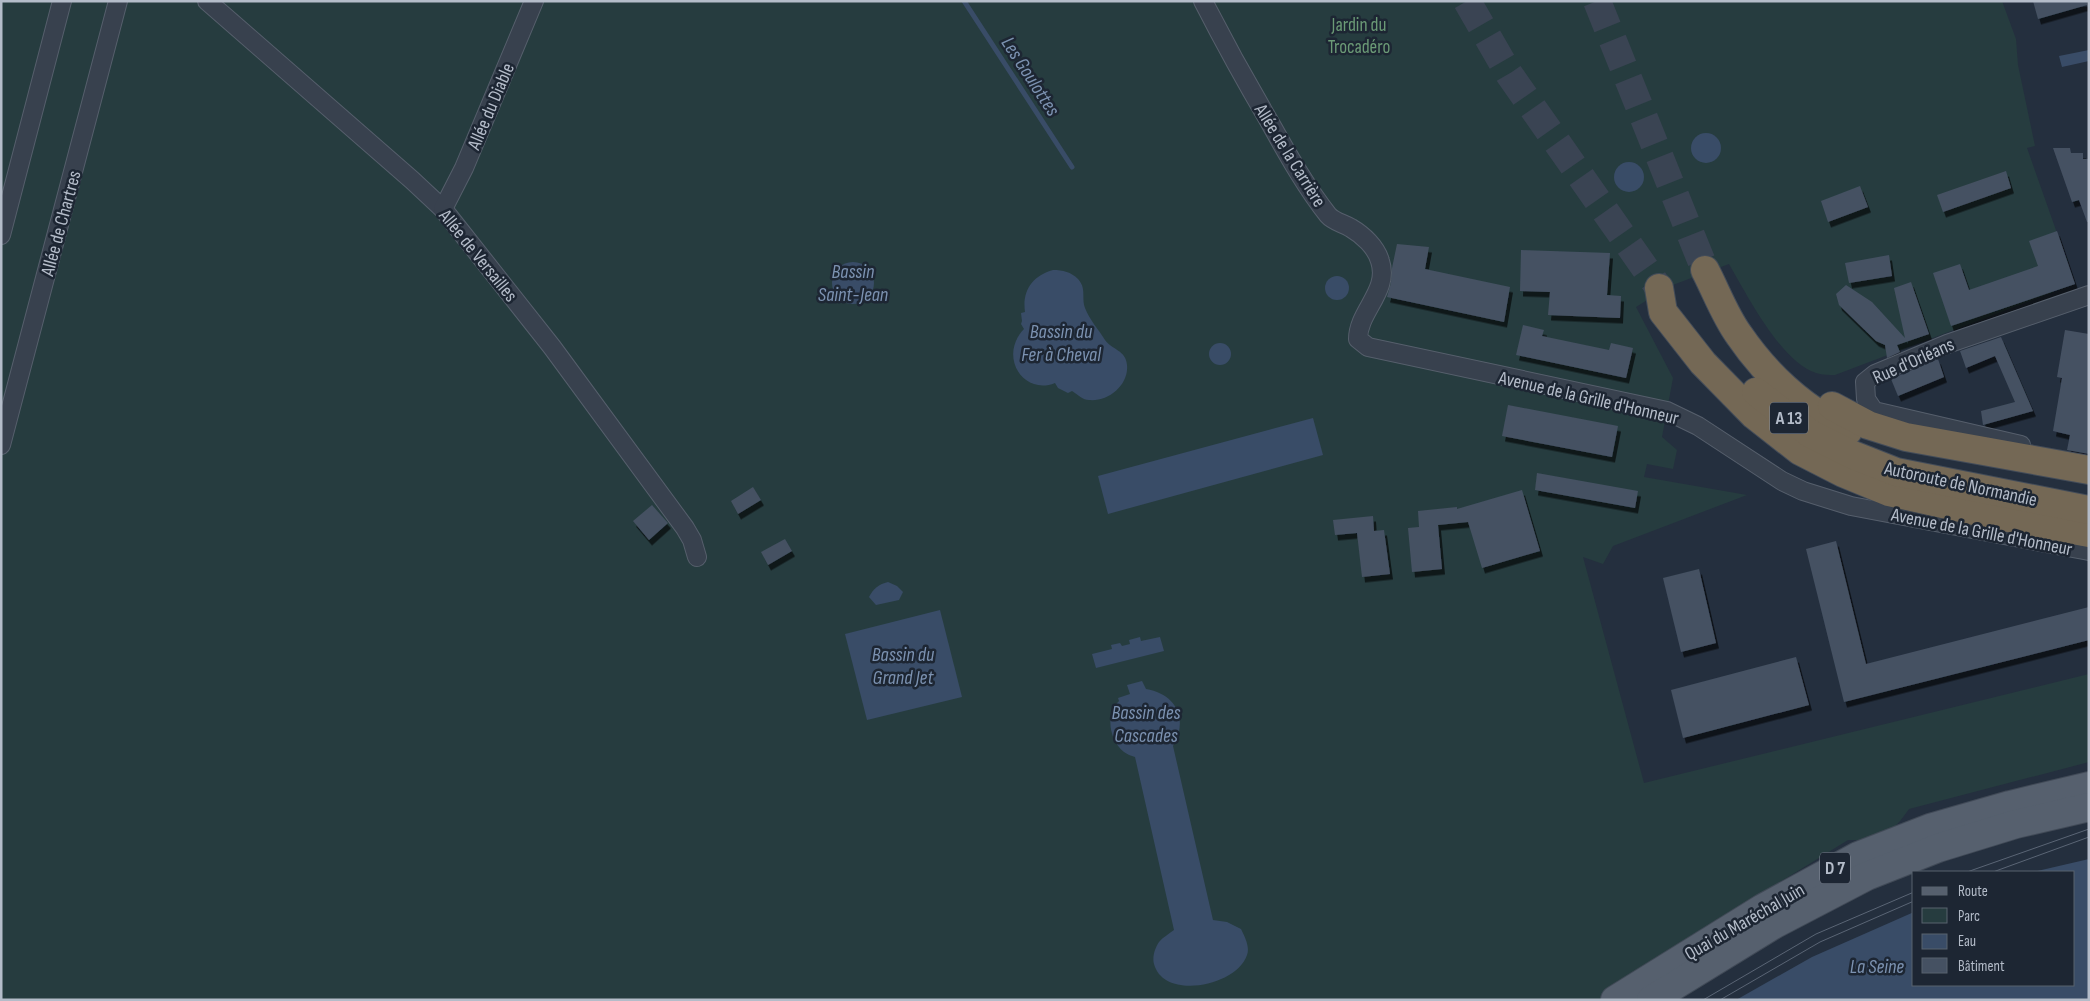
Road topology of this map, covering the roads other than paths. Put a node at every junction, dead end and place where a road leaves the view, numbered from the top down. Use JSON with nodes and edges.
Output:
{"nodes":[{"id":1,"x":62,"y":1,"type":"edge"},
{"id":2,"x":118,"y":1,"type":"edge"},
{"id":3,"x":206,"y":1,"type":"edge"},
{"id":4,"x":534,"y":1,"type":"edge"},
{"id":5,"x":1203,"y":1,"type":"edge"},
{"id":6,"x":443,"y":210,"type":"junction"},
{"id":7,"x":1,"y":235,"type":"edge"},
{"id":8,"x":2089,"y":295,"type":"edge"},
{"id":9,"x":1361,"y":320,"type":"joint"},
{"id":10,"x":1,"y":445,"type":"edge"},
{"id":11,"x":2089,"y":466,"type":"edge"},
{"id":12,"x":2089,"y":470,"type":"edge"},
{"id":13,"x":1961,"y":476,"type":"junction"},
{"id":14,"x":2089,"y":492,"type":"edge"},
{"id":15,"x":2089,"y":510,"type":"edge"},
{"id":16,"x":2089,"y":533,"type":"edge"},
{"id":17,"x":2089,"y":551,"type":"edge"},
{"id":18,"x":697,"y":557,"type":"dead end"},
{"id":19,"x":2086,"y":792,"type":"edge"},
{"id":20,"x":1616,"y":1000,"type":"edge"},
{"id":21,"x":1652,"y":1000,"type":"edge"}],
"edges":[{"from":1,"to":7,"type":"street"},
{"from":2,"to":10,"type":"street","name":"Allée de Chartres"},
{"from":3,"to":6,"type":"street","name":"Allée de Versailles"},
{"from":4,"to":6,"type":"street","name":"Allée du Diable"},
{"from":5,"to":9,"type":"street","name":"Allée de la Carrière"},
{"from":6,"to":18,"type":"street","name":"Allée de Versailles"},
{"from":8,"to":11,"type":"street","name":"Rue d'Orléans"},
{"from":9,"to":17,"type":"street","name":"Avenue de la Grille d'Honneur"},
{"from":12,"to":13,"type":"highway","name":"Autoroute de Normandie","number":"A 13"},
{"from":13,"to":14,"type":"highway","name":"Autoroute de Normandie","number":"A 13"},
{"from":13,"to":15,"type":"highway","name":"Autoroute de Normandie","number":"A 13"},
{"from":13,"to":16,"type":"highway","name":"Autoroute de Normandie","number":"A 13"},
{"from":19,"to":20,"type":"main road","name":"Quai du Maréchal Juin","number":"D 7"},
{"from":19,"to":21,"type":"main road","name":"Quai du Maréchal Juin","number":"D 7"}]}
